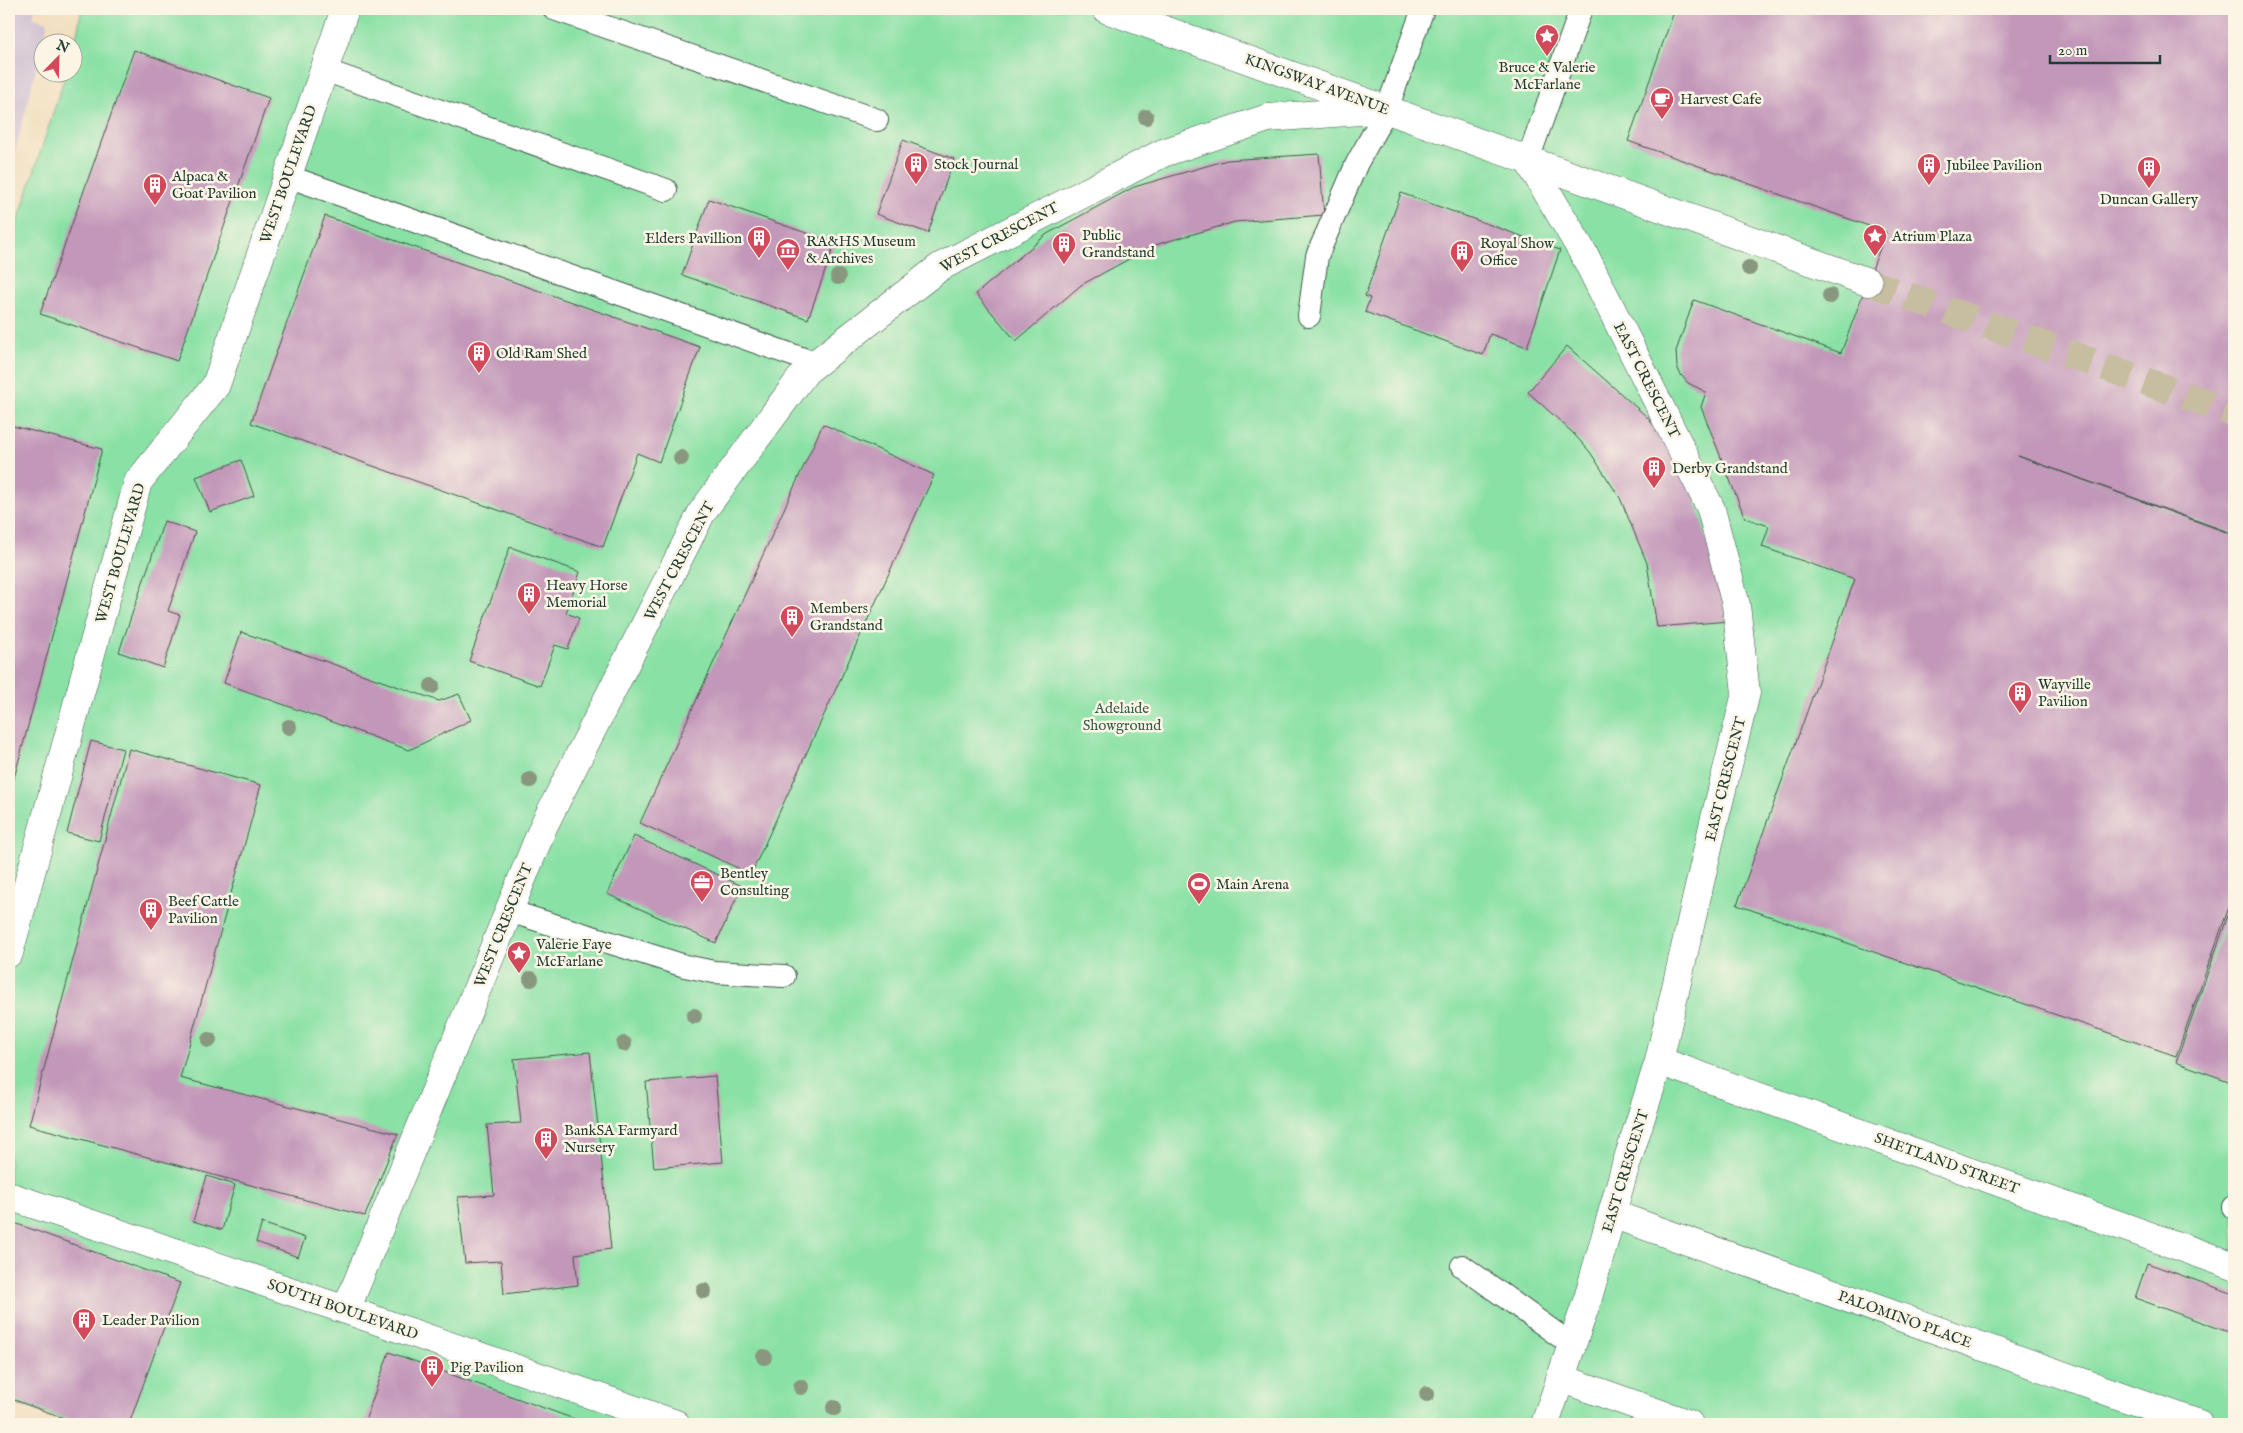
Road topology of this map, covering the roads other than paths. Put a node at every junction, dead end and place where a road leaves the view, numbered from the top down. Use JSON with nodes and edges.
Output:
{"nodes":[{"id":1,"x":345,"y":9,"type":"edge"},
{"id":2,"x":554,"y":9,"type":"edge"},
{"id":3,"x":1106,"y":9,"type":"edge"},
{"id":4,"x":1423,"y":9,"type":"edge"},
{"id":5,"x":1581,"y":9,"type":"edge"},
{"id":6,"x":324,"y":70,"type":"junction"},
{"id":7,"x":1388,"y":110,"type":"junction"},
{"id":8,"x":877,"y":120,"type":"dead end"},
{"id":9,"x":1528,"y":160,"type":"junction"},
{"id":10,"x":287,"y":176,"type":"junction"},
{"id":11,"x":666,"y":190,"type":"dead end"},
{"id":12,"x":1868,"y":282,"type":"tunnel mouth"},
{"id":13,"x":1309,"y":316,"type":"dead end"},
{"id":14,"x":816,"y":364,"type":"junction"},
{"id":15,"x":509,"y":911,"type":"junction"},
{"id":16,"x":9,"y":953,"type":"edge"},
{"id":17,"x":784,"y":976,"type":"dead end"},
{"id":18,"x":1659,"y":1061,"type":"junction"},
{"id":19,"x":9,"y":1196,"type":"edge"},
{"id":20,"x":1612,"y":1214,"type":"junction"},
{"id":21,"x":1462,"y":1266,"type":"dead end"},
{"id":22,"x":2234,"y":1266,"type":"edge"},
{"id":23,"x":346,"y":1310,"type":"junction"},
{"id":24,"x":1572,"y":1345,"type":"junction"},
{"id":25,"x":1560,"y":1378,"type":"junction"},
{"id":26,"x":676,"y":1424,"type":"edge"},
{"id":27,"x":1545,"y":1424,"type":"edge"},
{"id":28,"x":1689,"y":1424,"type":"edge"},
{"id":29,"x":2199,"y":1424,"type":"edge"}],
"edges":[{"from":1,"to":6,"type":"street","name":"WEST BOULEVARD"},
{"from":2,"to":8,"type":"lane"},
{"from":3,"to":7,"type":"street","name":"KINGSWAY AVENUE"},
{"from":4,"to":7,"type":"lane"},
{"from":5,"to":9,"type":"lane"},
{"from":6,"to":10,"type":"street","name":"WEST BOULEVARD"},
{"from":6,"to":11,"type":"lane"},
{"from":7,"to":9,"type":"street","name":"KINGSWAY AVENUE"},
{"from":7,"to":13,"type":"lane"},
{"from":7,"to":14,"type":"street","name":"WEST CRESCENT"},
{"from":9,"to":12,"type":"street","name":"KINGSWAY AVENUE"},
{"from":9,"to":18,"type":"street","name":"EAST CRESCENT"},
{"from":10,"to":14,"type":"lane"},
{"from":10,"to":16,"type":"street","name":"WEST BOULEVARD"},
{"from":14,"to":15,"type":"street","name":"WEST CRESCENT"},
{"from":15,"to":17,"type":"lane"},
{"from":15,"to":23,"type":"street","name":"WEST CRESCENT"},
{"from":18,"to":20,"type":"street","name":"EAST CRESCENT"},
{"from":18,"to":22,"type":"street","name":"SHETLAND STREET"},
{"from":19,"to":23,"type":"street","name":"SOUTH BOULEVARD"},
{"from":20,"to":24,"type":"street","name":"EAST CRESCENT"},
{"from":20,"to":29,"type":"street","name":"PALOMINO PLACE"},
{"from":21,"to":24,"type":"lane"},
{"from":23,"to":26,"type":"street","name":"SOUTH BOULEVARD"},
{"from":24,"to":25,"type":"street","name":"EAST CRESCENT"},
{"from":25,"to":27,"type":"street","name":"EAST CRESCENT"},
{"from":25,"to":28,"type":"street"}]}
